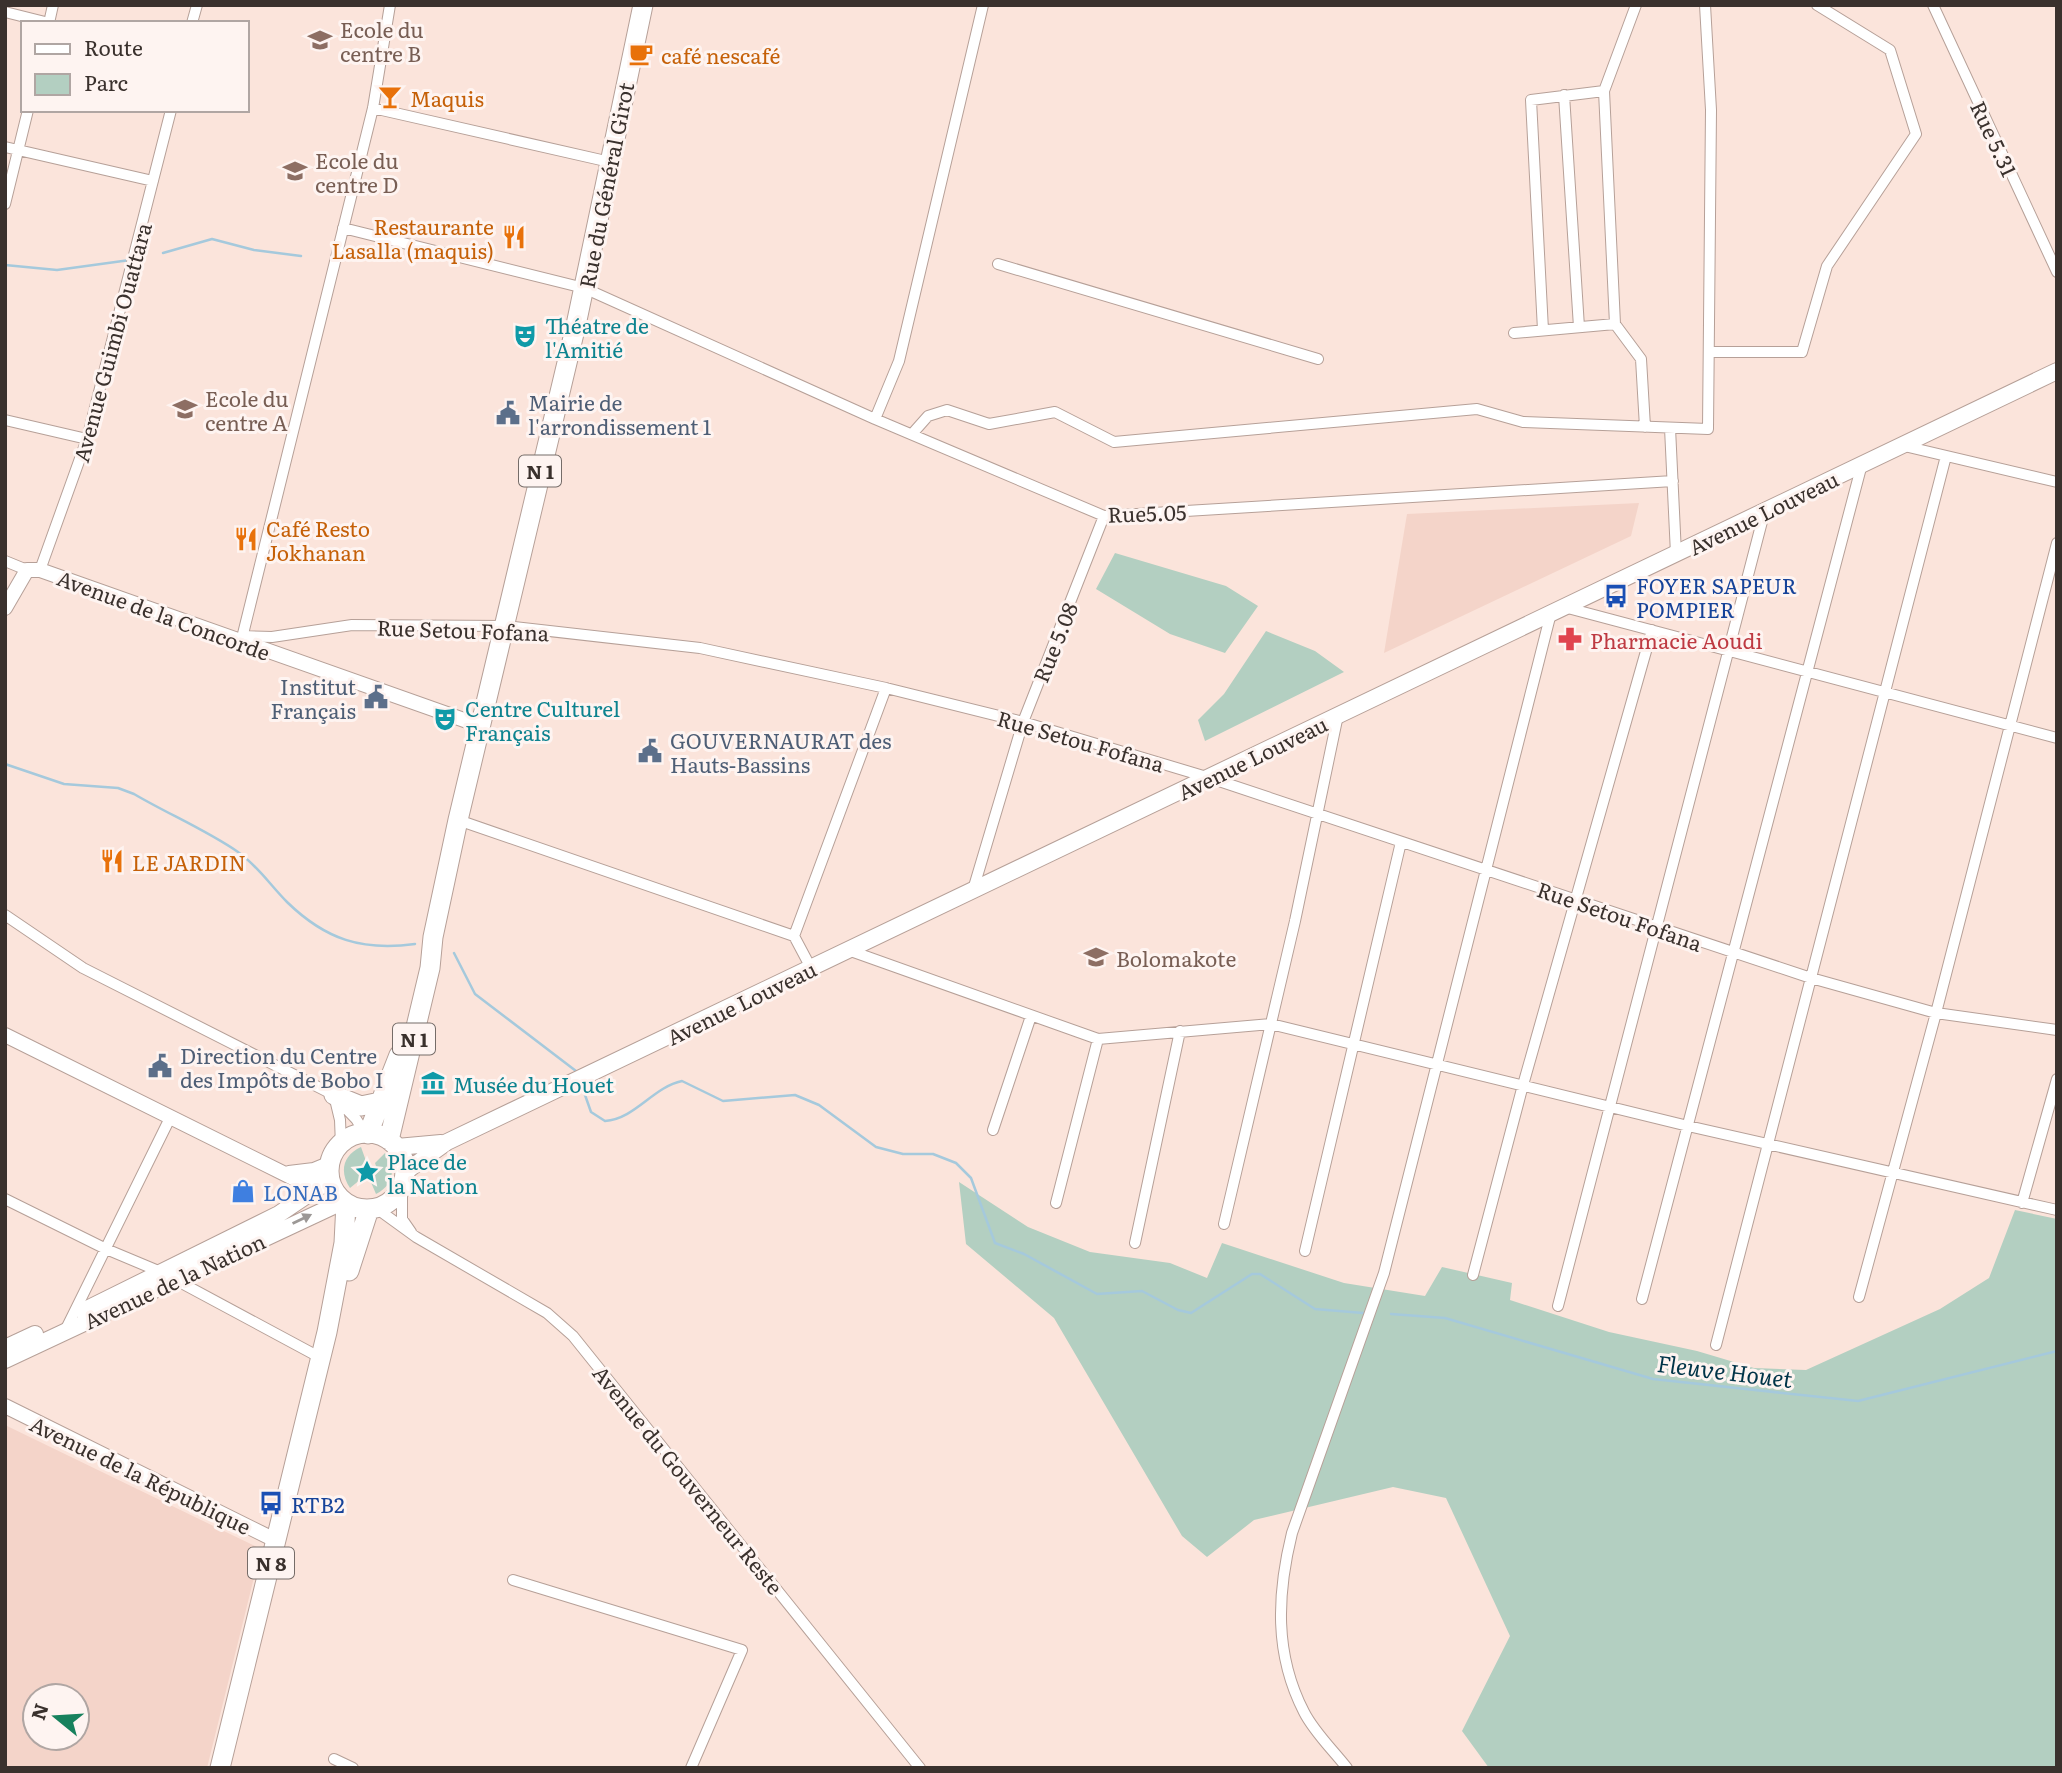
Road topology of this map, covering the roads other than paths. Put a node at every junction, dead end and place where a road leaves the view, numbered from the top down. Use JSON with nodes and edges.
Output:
{"nodes":[{"id":1,"x":390,"y":5,"type":"edge"},
{"id":2,"x":643,"y":5,"type":"edge"},
{"id":3,"x":984,"y":5,"type":"edge"},
{"id":4,"x":1636,"y":5,"type":"edge"},
{"id":5,"x":1704,"y":5,"type":"edge"},
{"id":6,"x":1817,"y":5,"type":"edge"},
{"id":7,"x":1933,"y":5,"type":"edge"},
{"id":8,"x":5,"y":12,"type":"edge"},
{"id":9,"x":41,"y":21,"type":"edge"},
{"id":10,"x":1604,"y":91,"type":"junction"},
{"id":11,"x":1564,"y":95,"type":"junction"},
{"id":12,"x":373,"y":108,"type":"junction"},
{"id":13,"x":28,"y":112,"type":"edge"},
{"id":14,"x":170,"y":112,"type":"edge"},
{"id":15,"x":5,"y":147,"type":"edge"},
{"id":16,"x":18,"y":150,"type":"junction"},
{"id":17,"x":610,"y":162,"type":"junction"},
{"id":18,"x":153,"y":181,"type":"junction"},
{"id":19,"x":5,"y":204,"type":"edge"},
{"id":20,"x":343,"y":228,"type":"junction"},
{"id":21,"x":998,"y":264,"type":"dead end"},
{"id":22,"x":2057,"y":272,"type":"edge"},
{"id":23,"x":584,"y":288,"type":"junction"},
{"id":24,"x":1615,"y":324,"type":"junction"},
{"id":25,"x":1579,"y":327,"type":"junction"},
{"id":26,"x":1543,"y":330,"type":"junction"},
{"id":27,"x":1514,"y":333,"type":"dead end"},
{"id":28,"x":1709,"y":352,"type":"junction"},
{"id":29,"x":1318,"y":359,"type":"dead end"},
{"id":30,"x":2057,"y":370,"type":"edge"},
{"id":31,"x":875,"y":419,"type":"junction"},
{"id":32,"x":5,"y":420,"type":"edge"},
{"id":33,"x":1645,"y":427,"type":"junction"},
{"id":34,"x":1670,"y":428,"type":"junction"},
{"id":35,"x":912,"y":434,"type":"junction"},
{"id":36,"x":87,"y":439,"type":"junction"},
{"id":37,"x":1900,"y":445,"type":"junction"},
{"id":38,"x":1946,"y":456,"type":"junction"},
{"id":39,"x":1863,"y":464,"type":"junction"},
{"id":40,"x":1673,"y":481,"type":"junction"},
{"id":41,"x":2057,"y":482,"type":"edge"},
{"id":42,"x":1765,"y":510,"type":"junction"},
{"id":43,"x":1104,"y":516,"type":"junction"},
{"id":44,"x":2057,"y":543,"type":"edge"},
{"id":45,"x":1676,"y":554,"type":"junction"},
{"id":46,"x":5,"y":561,"type":"edge"},
{"id":47,"x":34,"y":570,"type":"junction"},
{"id":48,"x":5,"y":608,"type":"edge"},
{"id":49,"x":1558,"y":610,"type":"junction"},
{"id":50,"x":505,"y":626,"type":"junction"},
{"id":51,"x":1652,"y":630,"type":"junction"},
{"id":52,"x":242,"y":639,"type":"junction"},
{"id":53,"x":1728,"y":652,"type":"junction"},
{"id":54,"x":1808,"y":671,"type":"junction"},
{"id":55,"x":886,"y":688,"type":"junction"},
{"id":56,"x":1885,"y":692,"type":"junction"},
{"id":57,"x":1338,"y":715,"type":"junction"},
{"id":58,"x":1023,"y":722,"type":"junction"},
{"id":59,"x":481,"y":726,"type":"junction"},
{"id":60,"x":2009,"y":726,"type":"junction"},
{"id":61,"x":2057,"y":738,"type":"edge"},
{"id":62,"x":1210,"y":778,"type":"junction"},
{"id":63,"x":1317,"y":814,"type":"junction"},
{"id":64,"x":458,"y":820,"type":"junction"},
{"id":65,"x":1401,"y":842,"type":"junction"},
{"id":66,"x":1486,"y":870,"type":"junction"},
{"id":67,"x":973,"y":890,"type":"junction"},
{"id":68,"x":1576,"y":900,"type":"junction"},
{"id":69,"x":5,"y":915,"type":"edge"},
{"id":70,"x":1657,"y":927,"type":"junction"},
{"id":71,"x":794,"y":936,"type":"junction"},
{"id":72,"x":433,"y":937,"type":"junction"},
{"id":73,"x":848,"y":950,"type":"junction"},
{"id":74,"x":1733,"y":953,"type":"junction"},
{"id":75,"x":811,"y":968,"type":"junction"},
{"id":76,"x":1811,"y":978,"type":"junction"},
{"id":77,"x":1936,"y":1013,"type":"junction"},
{"id":78,"x":1031,"y":1016,"type":"junction"},
{"id":79,"x":1271,"y":1024,"type":"junction"},
{"id":80,"x":2057,"y":1030,"type":"edge"},
{"id":81,"x":1180,"y":1031,"type":"junction"},
{"id":82,"x":5,"y":1035,"type":"edge"},
{"id":83,"x":1098,"y":1039,"type":"junction"},
{"id":84,"x":1353,"y":1044,"type":"junction"},
{"id":85,"x":1436,"y":1064,"type":"junction"},
{"id":86,"x":2057,"y":1079,"type":"edge"},
{"id":87,"x":1523,"y":1085,"type":"junction"},
{"id":88,"x":333,"y":1095,"type":"junction"},
{"id":89,"x":380,"y":1102,"type":"junction"},
{"id":90,"x":1610,"y":1105,"type":"junction"},
{"id":91,"x":171,"y":1116,"type":"junction"},
{"id":92,"x":1688,"y":1126,"type":"junction"},
{"id":93,"x":993,"y":1130,"type":"dead end"},
{"id":94,"x":367,"y":1134,"type":"junction"},
{"id":95,"x":447,"y":1142,"type":"junction"},
{"id":96,"x":1768,"y":1143,"type":"junction"},
{"id":97,"x":393,"y":1144,"type":"junction"},
{"id":98,"x":341,"y":1145,"type":"junction"},
{"id":99,"x":287,"y":1173,"type":"junction"},
{"id":100,"x":1893,"y":1173,"type":"junction"},
{"id":101,"x":326,"y":1175,"type":"junction"},
{"id":102,"x":404,"y":1179,"type":"junction"},
{"id":103,"x":5,"y":1199,"type":"edge"},
{"id":104,"x":1056,"y":1203,"type":"dead end"},
{"id":105,"x":2022,"y":1203,"type":"junction"},
{"id":106,"x":345,"y":1205,"type":"junction"},
{"id":107,"x":372,"y":1208,"type":"junction"},
{"id":108,"x":2057,"y":1210,"type":"edge"},
{"id":109,"x":1224,"y":1224,"type":"dead end"},
{"id":110,"x":416,"y":1237,"type":"junction"},
{"id":111,"x":1135,"y":1243,"type":"dead end"},
{"id":112,"x":106,"y":1249,"type":"junction"},
{"id":113,"x":1305,"y":1251,"type":"dead end"},
{"id":114,"x":167,"y":1275,"type":"junction"},
{"id":115,"x":1474,"y":1275,"type":"dead end"},
{"id":116,"x":1859,"y":1297,"type":"dead end"},
{"id":117,"x":1642,"y":1298,"type":"dead end"},
{"id":118,"x":1558,"y":1306,"type":"dead end"},
{"id":119,"x":69,"y":1324,"type":"junction"},
{"id":120,"x":1716,"y":1345,"type":"dead end"},
{"id":121,"x":5,"y":1348,"type":"edge"},
{"id":122,"x":321,"y":1358,"type":"junction"},
{"id":123,"x":5,"y":1360,"type":"edge"},
{"id":124,"x":5,"y":1406,"type":"edge"},
{"id":125,"x":276,"y":1541,"type":"junction"},
{"id":126,"x":513,"y":1580,"type":"dead end"},
{"id":127,"x":334,"y":1759,"type":"dead end"},
{"id":128,"x":220,"y":1768,"type":"edge"},
{"id":129,"x":353,"y":1768,"type":"edge"},
{"id":130,"x":691,"y":1768,"type":"edge"},
{"id":131,"x":920,"y":1768,"type":"edge"},
{"id":132,"x":1346,"y":1768,"type":"edge"}],
"edges":[{"from":1,"to":12,"type":"street"},
{"from":2,"to":17,"type":"highway","name":"Rue du Général Girot","number":"N 1"},
{"from":3,"to":31,"type":"street"},
{"from":4,"to":10,"type":"street"},
{"from":5,"to":28,"type":"street"},
{"from":6,"to":28,"type":"street"},
{"from":7,"to":22,"type":"street","name":"Rue 5.31"},
{"from":8,"to":9,"type":"street"},
{"from":10,"to":11,"type":"street"},
{"from":10,"to":24,"type":"street"},
{"from":11,"to":25,"type":"street"},
{"from":11,"to":26,"type":"street"},
{"from":12,"to":17,"type":"street"},
{"from":12,"to":20,"type":"street"},
{"from":13,"to":16,"type":"street"},
{"from":14,"to":18,"type":"street","name":"Avenue Guimbi Ouattara"},
{"from":15,"to":16,"type":"street"},
{"from":16,"to":18,"type":"street"},
{"from":16,"to":19,"type":"street"},
{"from":17,"to":23,"type":"highway","name":"Rue du Général Girot","number":"N 1"},
{"from":18,"to":36,"type":"street","name":"Avenue Guimbi Ouattara"},
{"from":20,"to":23,"type":"street","name":"Rue5.05"},
{"from":20,"to":52,"type":"street"},
{"from":21,"to":29,"type":"street"},
{"from":23,"to":31,"type":"street","name":"Rue5.05"},
{"from":23,"to":50,"type":"highway","name":"Rue du Général Girot","number":"N 1"},
{"from":24,"to":25,"type":"street"},
{"from":24,"to":33,"type":"street"},
{"from":25,"to":26,"type":"street"},
{"from":26,"to":27,"type":"street"},
{"from":28,"to":34,"type":"street"},
{"from":30,"to":37,"type":"main road","name":"Avenue Louveau"},
{"from":31,"to":35,"type":"street","name":"Rue5.05"},
{"from":32,"to":36,"type":"street"},
{"from":33,"to":34,"type":"street"},
{"from":33,"to":35,"type":"street"},
{"from":34,"to":40,"type":"street"},
{"from":35,"to":43,"type":"street","name":"Rue5.05"},
{"from":36,"to":47,"type":"street","name":"Avenue Guimbi Ouattara"},
{"from":37,"to":38,"type":"street"},
{"from":37,"to":39,"type":"main road","name":"Avenue Louveau"},
{"from":38,"to":41,"type":"street"},
{"from":38,"to":56,"type":"street"},
{"from":39,"to":42,"type":"main road","name":"Avenue Louveau"},
{"from":39,"to":54,"type":"street"},
{"from":40,"to":43,"type":"street","name":"Rue5.05"},
{"from":40,"to":45,"type":"street"},
{"from":42,"to":45,"type":"main road","name":"Avenue Louveau"},
{"from":42,"to":53,"type":"street"},
{"from":43,"to":58,"type":"street","name":"Rue 5.08"},
{"from":44,"to":60,"type":"street"},
{"from":45,"to":49,"type":"main road","name":"Avenue Louveau"},
{"from":46,"to":47,"type":"street","name":"Avenue de la Concorde"},
{"from":47,"to":48,"type":"street"},
{"from":47,"to":52,"type":"street","name":"Avenue de la Concorde"},
{"from":49,"to":51,"type":"street"},
{"from":49,"to":57,"type":"main road","name":"Avenue Louveau"},
{"from":49,"to":66,"type":"street"},
{"from":50,"to":52,"type":"street","name":"Rue Setou Fofana"},
{"from":50,"to":55,"type":"street","name":"Rue Setou Fofana"},
{"from":50,"to":59,"type":"highway","name":"Rue du Général Girot","number":"N 1"},
{"from":51,"to":53,"type":"street"},
{"from":51,"to":68,"type":"street"},
{"from":52,"to":59,"type":"street","name":"Avenue de la Concorde"},
{"from":53,"to":54,"type":"street"},
{"from":53,"to":70,"type":"street"},
{"from":54,"to":56,"type":"street"},
{"from":54,"to":74,"type":"street"},
{"from":55,"to":58,"type":"street","name":"Rue Setou Fofana"},
{"from":55,"to":71,"type":"street"},
{"from":56,"to":60,"type":"street"},
{"from":56,"to":76,"type":"street"},
{"from":57,"to":62,"type":"main road","name":"Avenue Louveau"},
{"from":57,"to":63,"type":"street"},
{"from":58,"to":62,"type":"street","name":"Rue Setou Fofana"},
{"from":58,"to":67,"type":"street","name":"Rue 5.08"},
{"from":59,"to":64,"type":"highway","name":"Rue du Général Girot","number":"N 1"},
{"from":60,"to":61,"type":"street"},
{"from":60,"to":77,"type":"street"},
{"from":62,"to":63,"type":"street","name":"Rue Setou Fofana"},
{"from":62,"to":67,"type":"main road","name":"Avenue Louveau"},
{"from":63,"to":65,"type":"street","name":"Rue Setou Fofana"},
{"from":63,"to":79,"type":"street"},
{"from":64,"to":71,"type":"street"},
{"from":64,"to":72,"type":"highway","name":"Rue du Général Girot","number":"N 1"},
{"from":65,"to":66,"type":"street","name":"Rue Setou Fofana"},
{"from":65,"to":84,"type":"street"},
{"from":66,"to":68,"type":"street","name":"Rue Setou Fofana"},
{"from":66,"to":85,"type":"street"},
{"from":67,"to":73,"type":"main road","name":"Avenue Louveau"},
{"from":68,"to":70,"type":"street","name":"Rue Setou Fofana"},
{"from":68,"to":87,"type":"street"},
{"from":69,"to":88,"type":"street"},
{"from":70,"to":74,"type":"street","name":"Rue Setou Fofana"},
{"from":70,"to":90,"type":"street"},
{"from":71,"to":75,"type":"street"},
{"from":72,"to":89,"type":"highway","number":"N 1"},
{"from":72,"to":97,"type":"highway","number":"N 1"},
{"from":73,"to":75,"type":"main road","name":"Avenue Louveau"},
{"from":73,"to":78,"type":"street"},
{"from":74,"to":76,"type":"street","name":"Rue Setou Fofana"},
{"from":74,"to":92,"type":"street"},
{"from":75,"to":95,"type":"main road","name":"Avenue Louveau"},
{"from":76,"to":77,"type":"street","name":"Rue Setou Fofana"},
{"from":76,"to":96,"type":"street"},
{"from":77,"to":80,"type":"street","name":"Rue Setou Fofana"},
{"from":77,"to":100,"type":"street"},
{"from":78,"to":83,"type":"street"},
{"from":78,"to":93,"type":"street"},
{"from":79,"to":81,"type":"street"},
{"from":79,"to":84,"type":"street"},
{"from":79,"to":109,"type":"street"},
{"from":81,"to":83,"type":"street"},
{"from":81,"to":111,"type":"street"},
{"from":82,"to":91,"type":"street"},
{"from":83,"to":104,"type":"street"},
{"from":84,"to":85,"type":"street"},
{"from":84,"to":113,"type":"street"},
{"from":85,"to":87,"type":"street"},
{"from":85,"to":132,"type":"street"},
{"from":86,"to":105,"type":"street"},
{"from":87,"to":90,"type":"street"},
{"from":87,"to":115,"type":"street"},
{"from":88,"to":89,"type":"highway"},
{"from":88,"to":94,"type":"street"},
{"from":88,"to":98,"type":"street"},
{"from":89,"to":94,"type":"highway","number":"N 1"},
{"from":90,"to":92,"type":"street"},
{"from":90,"to":118,"type":"street"},
{"from":91,"to":99,"type":"street"},
{"from":91,"to":112,"type":"street"},
{"from":92,"to":96,"type":"street"},
{"from":92,"to":117,"type":"street"},
{"from":94,"to":97,"type":"highway"},
{"from":94,"to":98,"type":"highway"},
{"from":95,"to":97,"type":"main road","name":"Avenue Louveau"},
{"from":95,"to":102,"type":"main road","name":"Avenue Louveau"},
{"from":96,"to":100,"type":"street"},
{"from":96,"to":120,"type":"street"},
{"from":97,"to":102,"type":"highway"},
{"from":98,"to":101,"type":"highway"},
{"from":99,"to":101,"type":"street"},
{"from":99,"to":101,"type":"street"},
{"from":100,"to":105,"type":"street"},
{"from":100,"to":116,"type":"street"},
{"from":101,"to":106,"type":"highway"},
{"from":101,"to":114,"type":"main road","name":"Avenue de la Nation"},
{"from":102,"to":107,"type":"highway"},
{"from":102,"to":110,"type":"street"},
{"from":103,"to":112,"type":"street"},
{"from":105,"to":108,"type":"street"},
{"from":106,"to":107,"type":"highway"},
{"from":114,"to":106,"type":"main road","name":"Avenue de la Nation","one_way":true},
{"from":106,"to":122,"type":"highway","number":"N 8"},
{"from":107,"to":110,"type":"street","name":"Avenue du Gouverneur Reste"},
{"from":107,"to":122,"type":"highway","number":"N 8"},
{"from":110,"to":131,"type":"street","name":"Avenue du Gouverneur Reste"},
{"from":112,"to":114,"type":"street"},
{"from":112,"to":119,"type":"street"},
{"from":114,"to":119,"type":"main road","name":"Avenue de la Nation"},
{"from":114,"to":122,"type":"street"},
{"from":119,"to":121,"type":"main road","name":"Avenue de la Nation"},
{"from":119,"to":123,"type":"main road","name":"Avenue de la Nation"},
{"from":122,"to":125,"type":"highway","number":"N 8"},
{"from":124,"to":125,"type":"street","name":"Avenue de la République"},
{"from":125,"to":128,"type":"highway","number":"N 8"},
{"from":126,"to":130,"type":"street"},
{"from":127,"to":129,"type":"street"}]}
